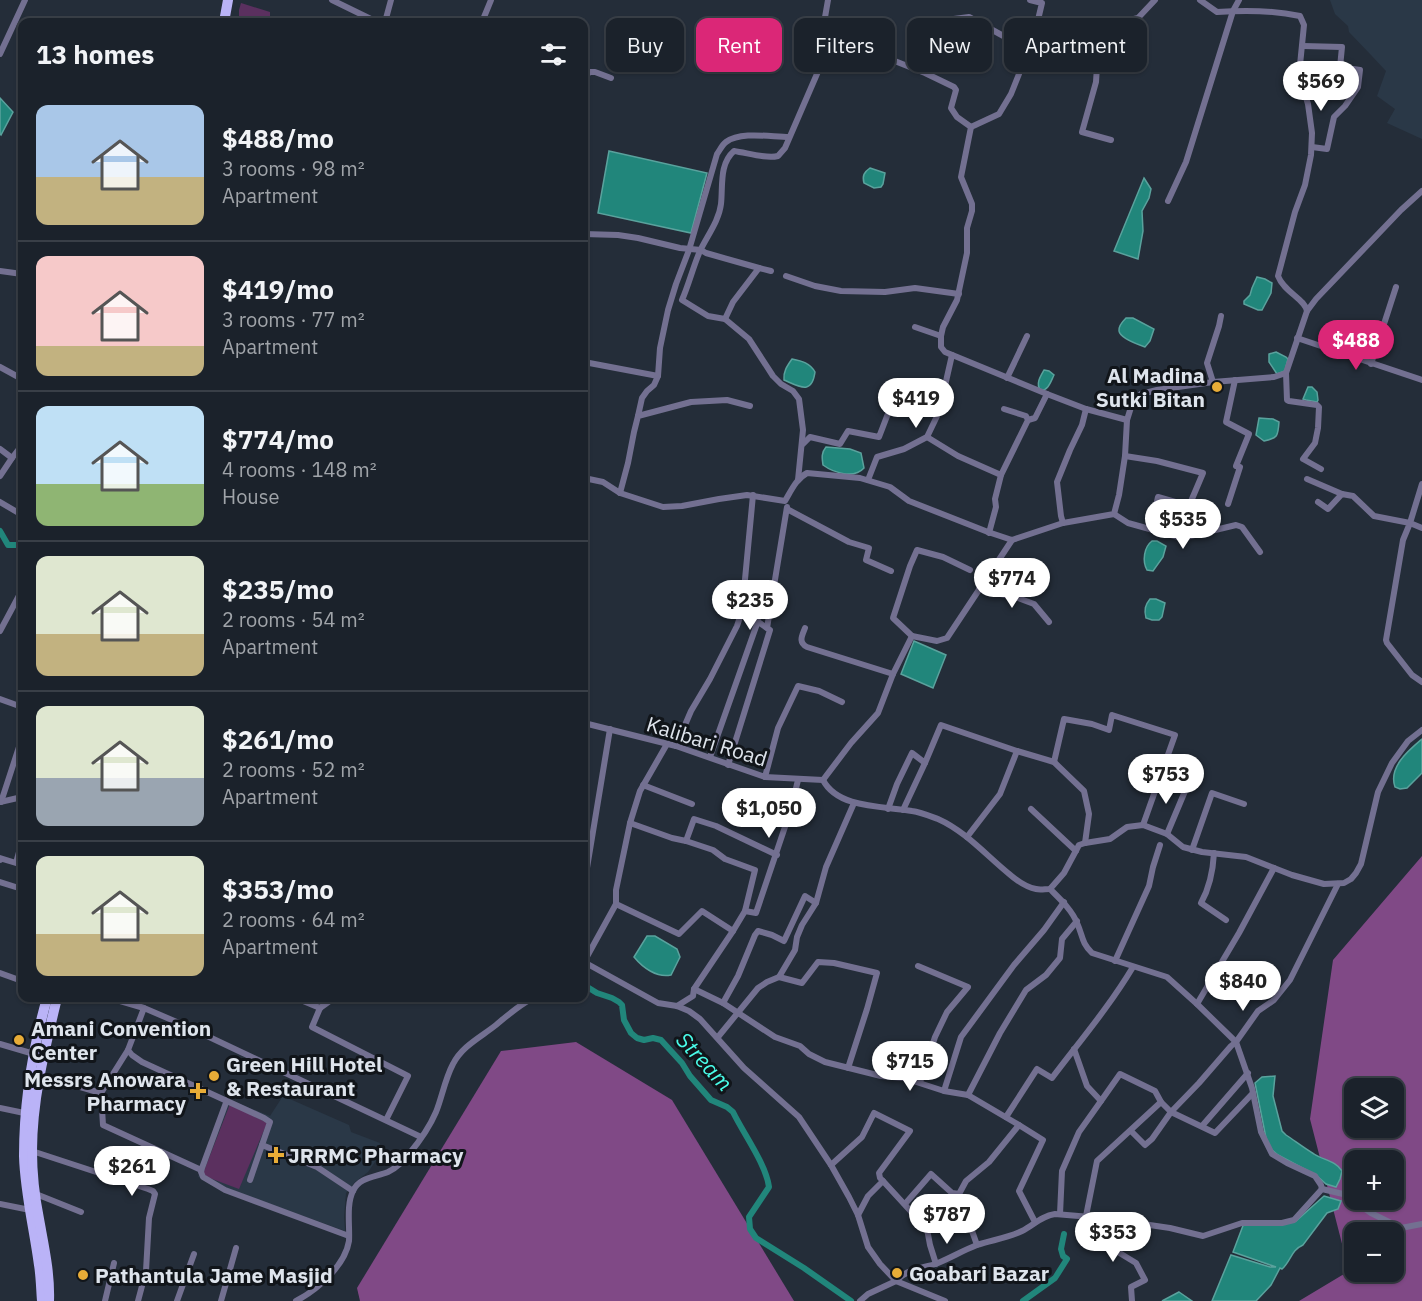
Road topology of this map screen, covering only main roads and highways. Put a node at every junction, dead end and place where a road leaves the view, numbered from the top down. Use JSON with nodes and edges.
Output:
{"nodes":[{"id":1,"x":228,"y":0,"type":"edge"},
{"id":2,"x":234,"y":0,"type":"edge"},
{"id":3,"x":225,"y":18,"type":"edge"},
{"id":4,"x":232,"y":18,"type":"edge"},
{"id":5,"x":47,"y":1002,"type":"edge"},
{"id":6,"x":55,"y":1002,"type":"edge"},
{"id":7,"x":46,"y":1020,"type":"junction"},
{"id":8,"x":30,"y":1114,"type":"junction"},
{"id":9,"x":37,"y":1228,"type":"junction"},
{"id":10,"x":42,"y":1301,"type":"edge"},
{"id":11,"x":49,"y":1301,"type":"edge"}],
"edges":[{"from":1,"to":3,"type":"main road"},
{"from":2,"to":4,"type":"main road"},
{"from":5,"to":7,"type":"main road"},
{"from":6,"to":7,"type":"main road"},
{"from":7,"to":8,"type":"main road"},
{"from":7,"to":8,"type":"main road"},
{"from":8,"to":9,"type":"main road"},
{"from":8,"to":9,"type":"main road"},
{"from":9,"to":10,"type":"main road"},
{"from":9,"to":11,"type":"main road"}]}
